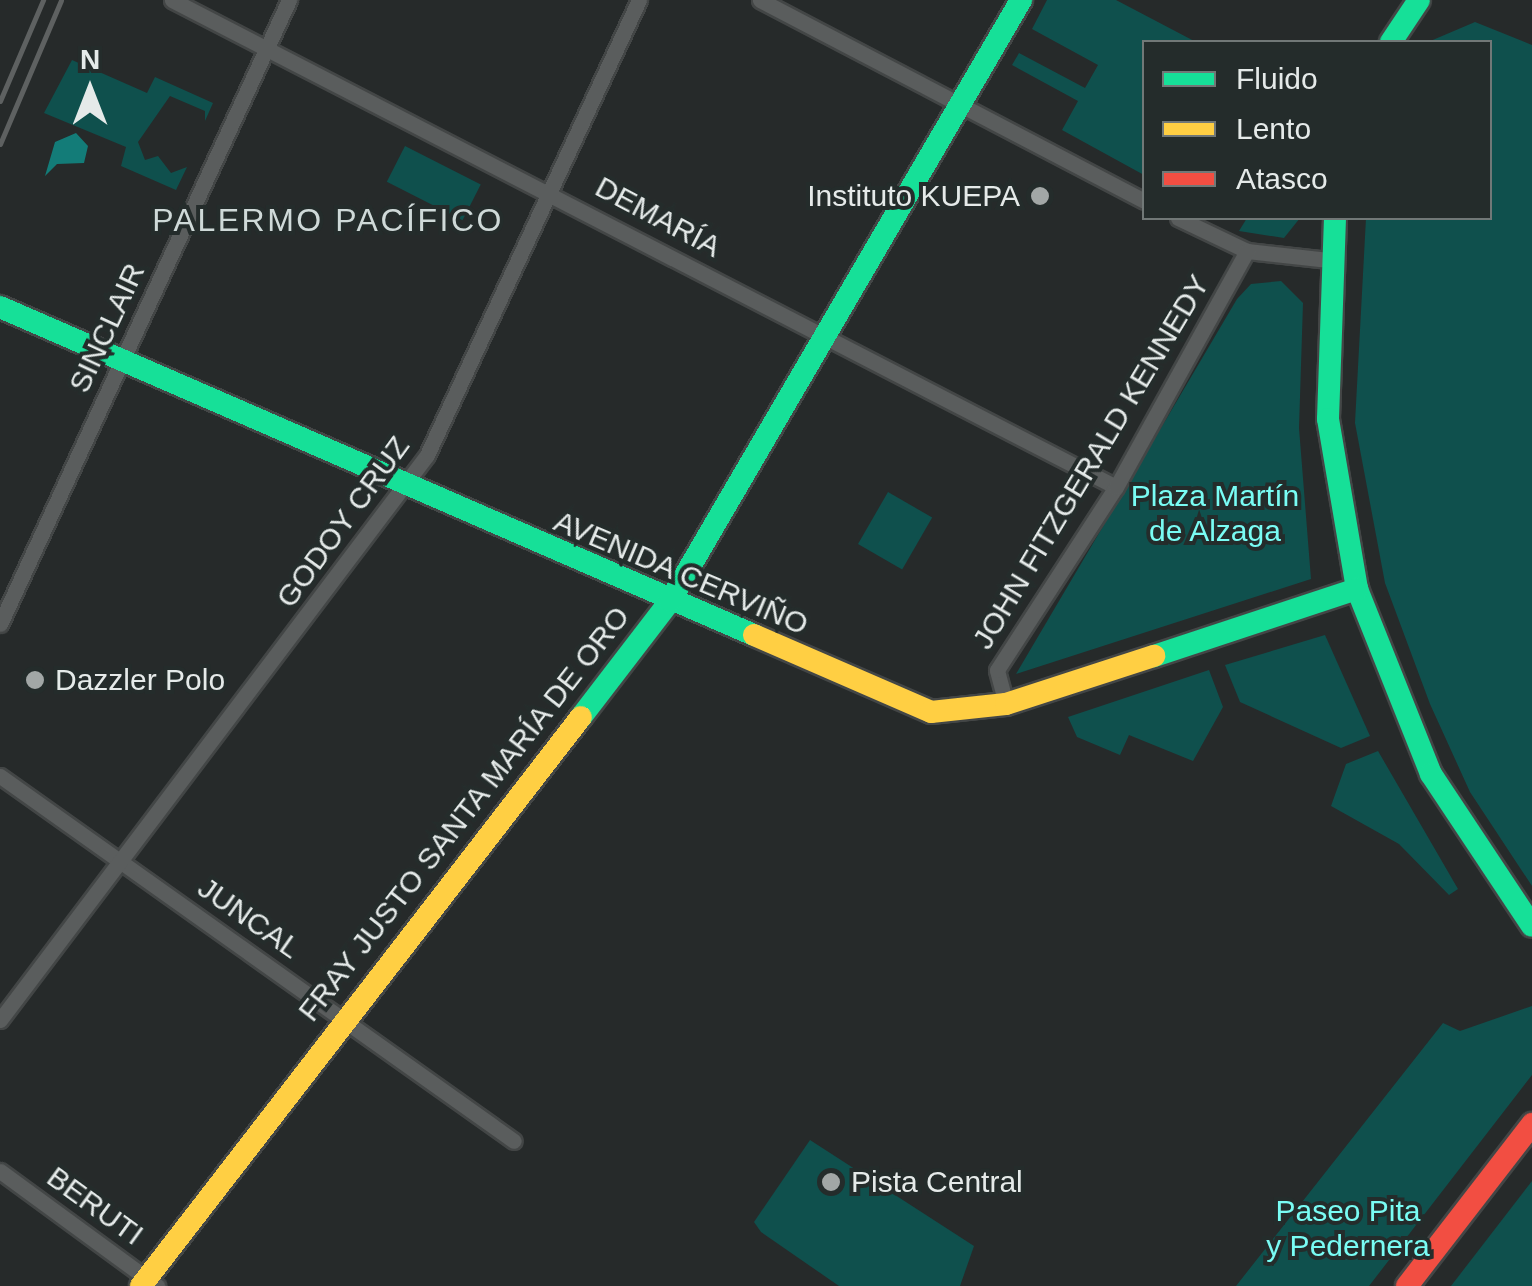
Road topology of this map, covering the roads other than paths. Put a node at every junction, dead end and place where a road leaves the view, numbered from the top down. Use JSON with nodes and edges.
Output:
{"nodes":[{"id":1,"x":172,"y":0,"type":"edge"},
{"id":2,"x":289,"y":0,"type":"edge"},
{"id":3,"x":639,"y":0,"type":"edge"},
{"id":4,"x":1022,"y":0,"type":"edge"},
{"id":5,"x":1420,"y":0,"type":"edge"},
{"id":6,"x":768,"y":2,"type":"edge"},
{"id":7,"x":1392,"y":40,"type":"edge"},
{"id":8,"x":269,"y":44,"type":"junction"},
{"id":9,"x":960,"y":112,"type":"junction"},
{"id":10,"x":550,"y":190,"type":"junction"},
{"id":11,"x":1142,"y":200,"type":"edge"},
{"id":12,"x":1182,"y":220,"type":"edge"},
{"id":13,"x":1335,"y":220,"type":"edge"},
{"id":14,"x":1247,"y":251,"type":"junction"},
{"id":15,"x":1329,"y":260,"type":"junction"},
{"id":16,"x":0,"y":308,"type":"edge"},
{"id":17,"x":830,"y":338,"type":"junction"},
{"id":18,"x":123,"y":360,"type":"junction"},
{"id":19,"x":407,"y":484,"type":"junction"},
{"id":20,"x":1116,"y":487,"type":"junction"},
{"id":21,"x":1357,"y":589,"type":"junction"},
{"id":22,"x":670,"y":601,"type":"junction"},
{"id":23,"x":0,"y":624,"type":"edge"},
{"id":24,"x":1006,"y":704,"type":"junction"},
{"id":25,"x":0,"y":776,"type":"edge"},
{"id":26,"x":125,"y":864,"type":"junction"},
{"id":27,"x":1532,"y":926,"type":"edge"},
{"id":28,"x":340,"y":1017,"type":"junction"},
{"id":29,"x":0,"y":1020,"type":"edge"},
{"id":30,"x":1532,"y":1124,"type":"edge"},
{"id":31,"x":514,"y":1141,"type":"dead end"},
{"id":32,"x":0,"y":1171,"type":"edge"},
{"id":33,"x":148,"y":1283,"type":"edge"},
{"id":34,"x":1407,"y":1286,"type":"edge"}],
"edges":[{"from":1,"to":8,"type":"street","name":"DEMARÍA"},
{"from":2,"to":8,"type":"street","name":"SINCLAIR"},
{"from":3,"to":10,"type":"street","name":"GODOY CRUZ"},
{"from":4,"to":9,"type":"main road","name":"FRAY JUSTO SANTA MARÍA DE ORO"},
{"from":5,"to":7,"type":"main road"},
{"from":6,"to":9,"type":"street"},
{"from":8,"to":10,"type":"street","name":"DEMARÍA"},
{"from":8,"to":18,"type":"street","name":"SINCLAIR"},
{"from":9,"to":11,"type":"street"},
{"from":9,"to":17,"type":"main road","name":"FRAY JUSTO SANTA MARÍA DE ORO"},
{"from":10,"to":17,"type":"street","name":"DEMARÍA"},
{"from":10,"to":19,"type":"street","name":"GODOY CRUZ"},
{"from":12,"to":14,"type":"street"},
{"from":13,"to":15,"type":"main road"},
{"from":14,"to":15,"type":"street"},
{"from":14,"to":20,"type":"street","name":"JOHN FITZGERALD KENNEDY"},
{"from":15,"to":21,"type":"main road"},
{"from":16,"to":18,"type":"main road","name":"AVENIDA CERVIÑO"},
{"from":17,"to":20,"type":"street","name":"DEMARÍA"},
{"from":17,"to":22,"type":"main road","name":"FRAY JUSTO SANTA MARÍA DE ORO"},
{"from":18,"to":19,"type":"main road","name":"AVENIDA CERVIÑO"},
{"from":18,"to":23,"type":"street","name":"SINCLAIR"},
{"from":19,"to":22,"type":"main road","name":"AVENIDA CERVIÑO"},
{"from":19,"to":26,"type":"street","name":"GODOY CRUZ"},
{"from":20,"to":24,"type":"street","name":"JOHN FITZGERALD KENNEDY"},
{"from":21,"to":24,"type":"main road","name":"AVENIDA CERVIÑO"},
{"from":21,"to":27,"type":"main road"},
{"from":22,"to":24,"type":"main road","name":"AVENIDA CERVIÑO"},
{"from":22,"to":28,"type":"main road","name":"FRAY JUSTO SANTA MARÍA DE ORO"},
{"from":25,"to":26,"type":"street","name":"JUNCAL"},
{"from":26,"to":28,"type":"street","name":"JUNCAL"},
{"from":26,"to":29,"type":"street","name":"GODOY CRUZ"},
{"from":28,"to":31,"type":"street","name":"JUNCAL"},
{"from":28,"to":33,"type":"main road","name":"FRAY JUSTO SANTA MARÍA DE ORO"},
{"from":30,"to":34,"type":"main road"},
{"from":32,"to":33,"type":"street","name":"BERUTI"}]}
